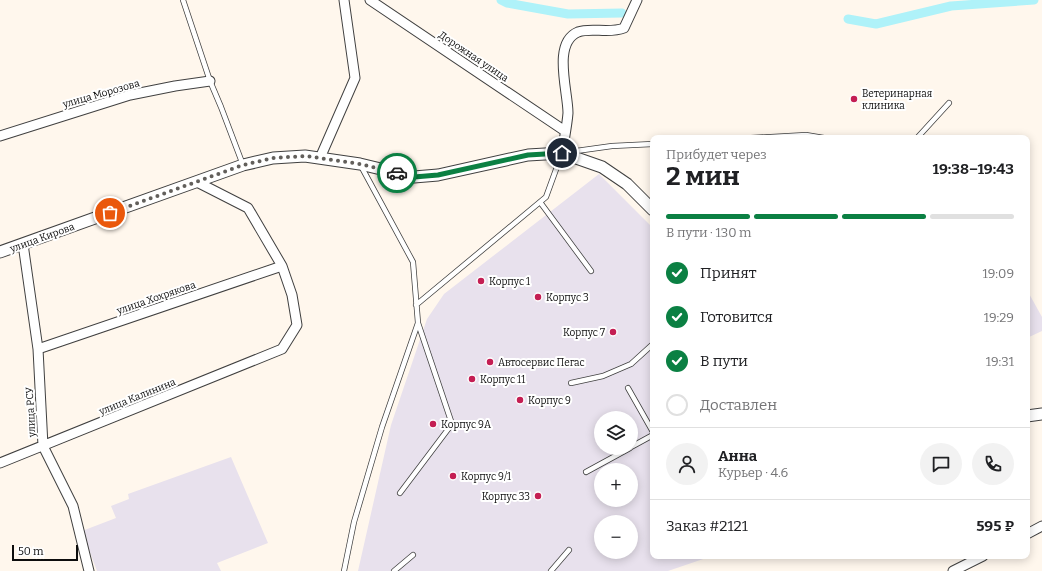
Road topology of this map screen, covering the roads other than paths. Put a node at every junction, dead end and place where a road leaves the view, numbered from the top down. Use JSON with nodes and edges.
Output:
{"nodes":[{"id":1,"x":183,"y":0,"type":"edge"},
{"id":2,"x":344,"y":0,"type":"edge"},
{"id":3,"x":370,"y":0,"type":"edge"},
{"id":4,"x":637,"y":0,"type":"edge"},
{"id":5,"x":210,"y":81,"type":"junction"},
{"id":6,"x":949,"y":104,"type":"dead end"},
{"id":7,"x":565,"y":131,"type":"junction"},
{"id":8,"x":920,"y":135,"type":"edge"},
{"id":9,"x":0,"y":136,"type":"edge"},
{"id":10,"x":650,"y":144,"type":"edge"},
{"id":11,"x":562,"y":153,"type":"junction"},
{"id":12,"x":320,"y":158,"type":"junction"},
{"id":13,"x":360,"y":164,"type":"junction"},
{"id":14,"x":243,"y":165,"type":"junction"},
{"id":15,"x":197,"y":182,"type":"junction"},
{"id":16,"x":540,"y":202,"type":"junction"},
{"id":17,"x":650,"y":207,"type":"edge"},
{"id":18,"x":23,"y":244,"type":"junction"},
{"id":19,"x":0,"y":252,"type":"edge"},
{"id":20,"x":282,"y":266,"type":"junction"},
{"id":21,"x":591,"y":271,"type":"dead end"},
{"id":22,"x":416,"y":305,"type":"junction"},
{"id":23,"x":418,"y":323,"type":"junction"},
{"id":24,"x":650,"y":347,"type":"edge"},
{"id":25,"x":38,"y":349,"type":"junction"},
{"id":26,"x":571,"y":383,"type":"dead end"},
{"id":27,"x":628,"y":388,"type":"dead end"},
{"id":28,"x":1042,"y":414,"type":"edge"},
{"id":29,"x":1030,"y":416,"type":"edge"},
{"id":30,"x":650,"y":427,"type":"edge"},
{"id":31,"x":650,"y":437,"type":"edge"},
{"id":32,"x":638,"y":443,"type":"edge"},
{"id":33,"x":43,"y":446,"type":"junction"},
{"id":34,"x":617,"y":455,"type":"edge"},
{"id":35,"x":0,"y":463,"type":"edge"},
{"id":36,"x":586,"y":472,"type":"dead end"},
{"id":37,"x":400,"y":493,"type":"dead end"},
{"id":38,"x":1042,"y":526,"type":"edge"},
{"id":39,"x":1030,"y":532,"type":"edge"},
{"id":40,"x":569,"y":550,"type":"dead end"},
{"id":41,"x":413,"y":555,"type":"dead end"},
{"id":42,"x":976,"y":559,"type":"edge"},
{"id":43,"x":89,"y":571,"type":"edge"},
{"id":44,"x":344,"y":571,"type":"edge"},
{"id":45,"x":394,"y":571,"type":"edge"},
{"id":46,"x":551,"y":571,"type":"edge"},
{"id":47,"x":953,"y":571,"type":"edge"}],
"edges":[{"from":1,"to":5,"type":"lane"},
{"from":2,"to":12,"type":"street"},
{"from":3,"to":7,"type":"street","name":"Дорожная улица"},
{"from":4,"to":7,"type":"street"},
{"from":5,"to":9,"type":"street","name":"улица Морозова"},
{"from":5,"to":14,"type":"lane"},
{"from":6,"to":8,"type":"lane"},
{"from":7,"to":11,"type":"street"},
{"from":10,"to":11,"type":"lane"},
{"from":11,"to":13,"type":"street","name":"улица Кирова"},
{"from":11,"to":16,"type":"lane"},
{"from":11,"to":17,"type":"street"},
{"from":12,"to":13,"type":"street","name":"улица Кирова"},
{"from":12,"to":14,"type":"street","name":"улица Кирова"},
{"from":13,"to":22,"type":"lane"},
{"from":14,"to":15,"type":"street","name":"улица Кирова"},
{"from":15,"to":18,"type":"street","name":"улица Кирова"},
{"from":15,"to":20,"type":"street"},
{"from":16,"to":21,"type":"lane"},
{"from":16,"to":22,"type":"lane"},
{"from":18,"to":19,"type":"street","name":"улица Кирова"},
{"from":18,"to":25,"type":"street","name":"улица РСУ"},
{"from":20,"to":25,"type":"street","name":"улица Хохрякова"},
{"from":20,"to":33,"type":"street","name":"улица Калинина"},
{"from":22,"to":23,"type":"lane"},
{"from":23,"to":37,"type":"lane"},
{"from":23,"to":44,"type":"lane"},
{"from":24,"to":26,"type":"lane"},
{"from":25,"to":33,"type":"street","name":"улица РСУ"},
{"from":27,"to":30,"type":"lane"},
{"from":28,"to":29,"type":"street"},
{"from":31,"to":32,"type":"lane"},
{"from":33,"to":35,"type":"street","name":"улица Калинина"},
{"from":33,"to":43,"type":"street","name":"улица РСУ"},
{"from":34,"to":36,"type":"lane"},
{"from":38,"to":39,"type":"street"},
{"from":40,"to":46,"type":"lane"},
{"from":41,"to":45,"type":"lane"},
{"from":42,"to":47,"type":"street"}]}
